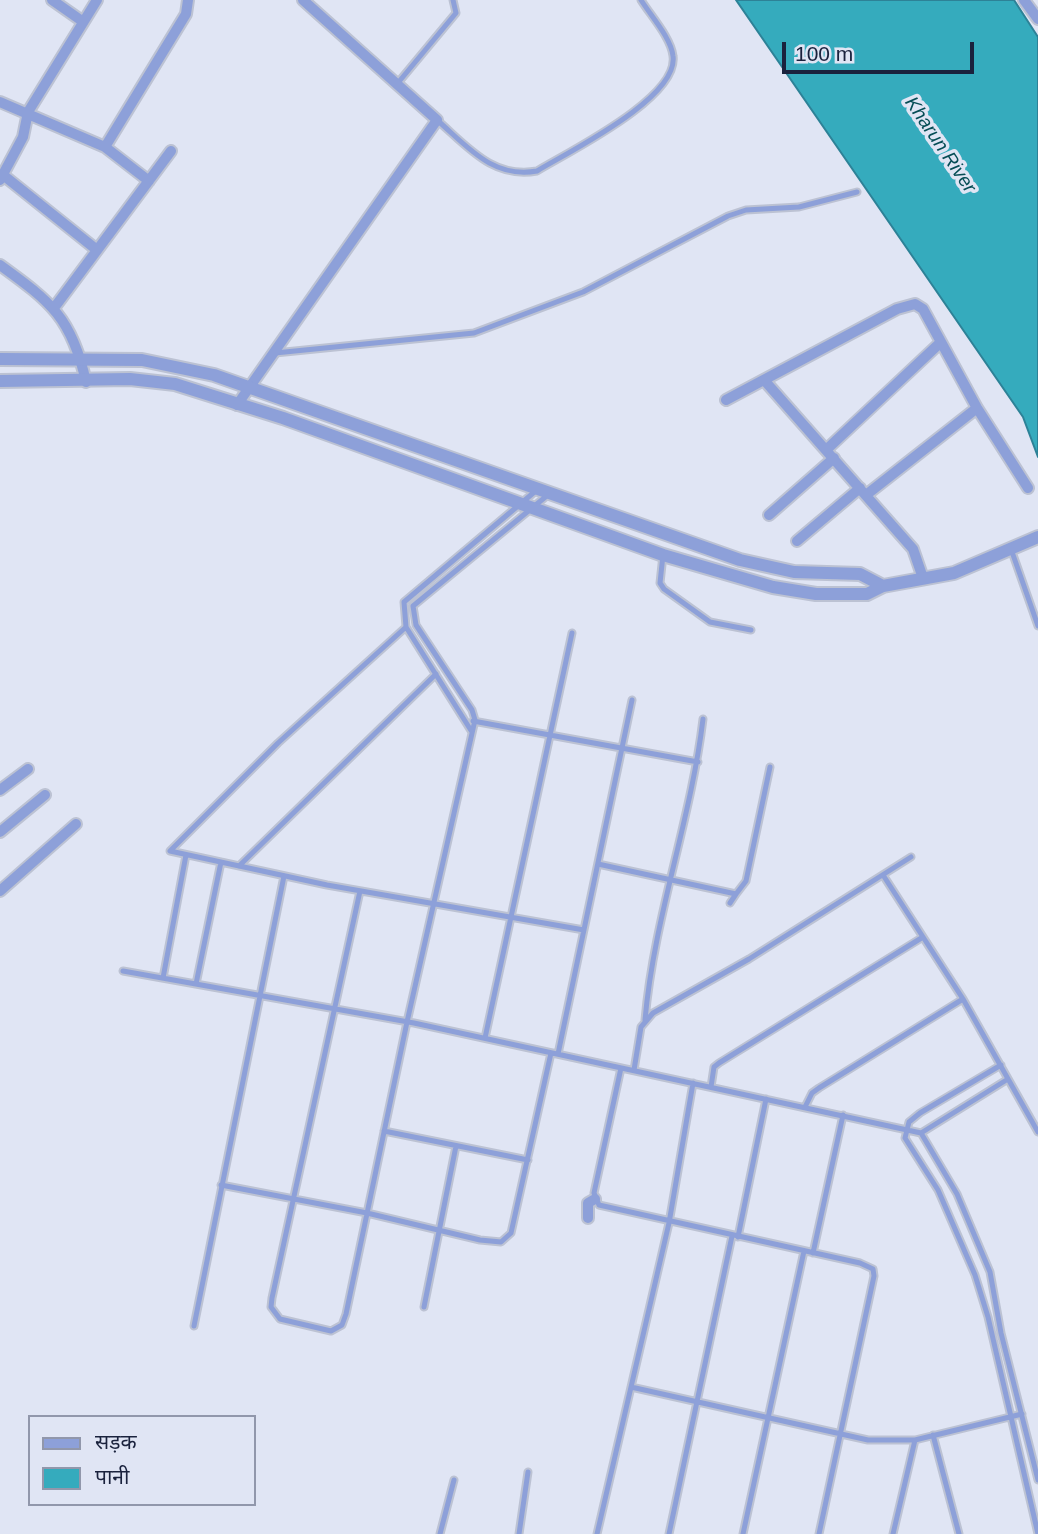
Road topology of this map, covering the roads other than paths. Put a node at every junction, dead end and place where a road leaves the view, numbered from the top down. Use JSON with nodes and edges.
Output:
{"nodes":[{"id":1,"x":52,"y":0,"type":"edge"},
{"id":2,"x":97,"y":0,"type":"edge"},
{"id":3,"x":188,"y":0,"type":"edge"},
{"id":4,"x":453,"y":0,"type":"edge"},
{"id":5,"x":641,"y":0,"type":"edge"},
{"id":6,"x":1024,"y":0,"type":"edge"},
{"id":7,"x":308,"y":2,"type":"edge"},
{"id":8,"x":1038,"y":19,"type":"edge"},
{"id":9,"x":82,"y":21,"type":"junction"},
{"id":10,"x":397,"y":84,"type":"junction"},
{"id":11,"x":0,"y":102,"type":"edge"},
{"id":12,"x":28,"y":112,"type":"junction"},
{"id":13,"x":437,"y":120,"type":"junction"},
{"id":14,"x":105,"y":148,"type":"junction"},
{"id":15,"x":171,"y":152,"type":"dead end"},
{"id":16,"x":1,"y":177,"type":"edge"},
{"id":17,"x":149,"y":181,"type":"junction"},
{"id":18,"x":857,"y":192,"type":"dead end"},
{"id":19,"x":97,"y":250,"type":"junction"},
{"id":20,"x":0,"y":264,"type":"edge"},
{"id":21,"x":54,"y":308,"type":"junction"},
{"id":22,"x":941,"y":342,"type":"junction"},
{"id":23,"x":272,"y":354,"type":"junction"},
{"id":24,"x":0,"y":359,"type":"edge"},
{"id":25,"x":81,"y":359,"type":"junction"},
{"id":26,"x":764,"y":380,"type":"junction"},
{"id":27,"x":0,"y":382,"type":"edge"},
{"id":28,"x":86,"y":382,"type":"junction"},
{"id":29,"x":248,"y":387,"type":"junction"},
{"id":30,"x":726,"y":400,"type":"dead end"},
{"id":31,"x":237,"y":405,"type":"junction"},
{"id":32,"x":977,"y":408,"type":"junction"},
{"id":33,"x":830,"y":454,"type":"junction"},
{"id":34,"x":1028,"y":488,"type":"dead end"},
{"id":35,"x":545,"y":490,"type":"junction"},
{"id":36,"x":863,"y":492,"type":"junction"},
{"id":37,"x":526,"y":507,"type":"junction"},
{"id":38,"x":769,"y":515,"type":"dead end"},
{"id":39,"x":1038,"y":537,"type":"edge"},
{"id":40,"x":797,"y":541,"type":"dead end"},
{"id":41,"x":1011,"y":549,"type":"junction"},
{"id":42,"x":663,"y":555,"type":"junction"},
{"id":43,"x":776,"y":568,"type":"junction"},
{"id":44,"x":923,"y":578,"type":"junction"},
{"id":45,"x":884,"y":586,"type":"junction"},
{"id":46,"x":773,"y":587,"type":"junction"},
{"id":47,"x":1038,"y":626,"type":"edge"},
{"id":48,"x":406,"y":627,"type":"junction"},
{"id":49,"x":751,"y":630,"type":"dead end"},
{"id":50,"x":572,"y":633,"type":"dead end"},
{"id":51,"x":436,"y":674,"type":"junction"},
{"id":52,"x":632,"y":701,"type":"dead end"},
{"id":53,"x":704,"y":719,"type":"dead end"},
{"id":54,"x":466,"y":720,"type":"junction"},
{"id":55,"x":475,"y":720,"type":"junction"},
{"id":56,"x":472,"y":732,"type":"junction"},
{"id":57,"x":551,"y":733,"type":"junction"},
{"id":58,"x":623,"y":747,"type":"junction"},
{"id":59,"x":698,"y":762,"type":"junction"},
{"id":60,"x":770,"y":767,"type":"dead end"},
{"id":61,"x":28,"y":769,"type":"dead end"},
{"id":62,"x":0,"y":790,"type":"edge"},
{"id":63,"x":45,"y":795,"type":"dead end"},
{"id":64,"x":76,"y":824,"type":"dead end"},
{"id":65,"x":0,"y":832,"type":"edge"},
{"id":66,"x":186,"y":855,"type":"junction"},
{"id":67,"x":911,"y":857,"type":"dead end"},
{"id":68,"x":221,"y":862,"type":"junction"},
{"id":69,"x":598,"y":864,"type":"junction"},
{"id":70,"x":239,"y":866,"type":"junction"},
{"id":71,"x":883,"y":875,"type":"junction"},
{"id":72,"x":284,"y":876,"type":"junction"},
{"id":73,"x":671,"y":879,"type":"junction"},
{"id":74,"x":0,"y":891,"type":"edge"},
{"id":75,"x":360,"y":891,"type":"junction"},
{"id":76,"x":736,"y":894,"type":"junction"},
{"id":77,"x":730,"y":903,"type":"dead end"},
{"id":78,"x":435,"y":904,"type":"junction"},
{"id":79,"x":511,"y":917,"type":"junction"},
{"id":80,"x":584,"y":930,"type":"junction"},
{"id":81,"x":923,"y":937,"type":"junction"},
{"id":82,"x":123,"y":971,"type":"dead end"},
{"id":83,"x":163,"y":978,"type":"junction"},
{"id":84,"x":196,"y":984,"type":"junction"},
{"id":85,"x":261,"y":996,"type":"junction"},
{"id":86,"x":963,"y":999,"type":"junction"},
{"id":87,"x":334,"y":1009,"type":"junction"},
{"id":88,"x":645,"y":1020,"type":"junction"},
{"id":89,"x":407,"y":1022,"type":"junction"},
{"id":90,"x":485,"y":1038,"type":"junction"},
{"id":91,"x":554,"y":1053,"type":"junction"},
{"id":92,"x":1000,"y":1065,"type":"junction"},
{"id":93,"x":621,"y":1068,"type":"junction"},
{"id":94,"x":634,"y":1070,"type":"junction"},
{"id":95,"x":1008,"y":1079,"type":"junction"},
{"id":96,"x":693,"y":1083,"type":"junction"},
{"id":97,"x":711,"y":1087,"type":"junction"},
{"id":98,"x":766,"y":1099,"type":"junction"},
{"id":99,"x":806,"y":1107,"type":"junction"},
{"id":100,"x":843,"y":1115,"type":"junction"},
{"id":101,"x":906,"y":1129,"type":"junction"},
{"id":102,"x":384,"y":1131,"type":"junction"},
{"id":103,"x":1038,"y":1132,"type":"edge"},
{"id":104,"x":921,"y":1133,"type":"junction"},
{"id":105,"x":456,"y":1146,"type":"junction"},
{"id":106,"x":527,"y":1160,"type":"junction"},
{"id":107,"x":221,"y":1185,"type":"junction"},
{"id":108,"x":595,"y":1199,"type":"junction"},
{"id":109,"x":292,"y":1201,"type":"junction"},
{"id":110,"x":368,"y":1213,"type":"junction"},
{"id":111,"x":588,"y":1218,"type":"dead end"},
{"id":112,"x":669,"y":1223,"type":"junction"},
{"id":113,"x":439,"y":1230,"type":"junction"},
{"id":114,"x":735,"y":1237,"type":"junction"},
{"id":115,"x":804,"y":1251,"type":"junction"},
{"id":116,"x":813,"y":1253,"type":"junction"},
{"id":117,"x":424,"y":1307,"type":"dead end"},
{"id":118,"x":194,"y":1326,"type":"dead end"},
{"id":119,"x":631,"y":1387,"type":"junction"},
{"id":120,"x":697,"y":1401,"type":"junction"},
{"id":121,"x":1022,"y":1414,"type":"junction"},
{"id":122,"x":1010,"y":1417,"type":"junction"},
{"id":123,"x":768,"y":1420,"type":"junction"},
{"id":124,"x":841,"y":1435,"type":"junction"},
{"id":125,"x":933,"y":1436,"type":"junction"},
{"id":126,"x":915,"y":1440,"type":"junction"},
{"id":127,"x":528,"y":1472,"type":"dead end"},
{"id":128,"x":454,"y":1480,"type":"dead end"},
{"id":129,"x":1038,"y":1480,"type":"edge"},
{"id":130,"x":440,"y":1534,"type":"edge"},
{"id":131,"x":519,"y":1534,"type":"edge"},
{"id":132,"x":597,"y":1534,"type":"edge"},
{"id":133,"x":668,"y":1534,"type":"edge"},
{"id":134,"x":743,"y":1534,"type":"edge"},
{"id":135,"x":818,"y":1534,"type":"edge"},
{"id":136,"x":894,"y":1534,"type":"edge"},
{"id":137,"x":959,"y":1534,"type":"edge"},
{"id":138,"x":1038,"y":1534,"type":"edge"}],
"edges":[{"from":1,"to":9,"type":"street"},
{"from":2,"to":9,"type":"street"},
{"from":3,"to":14,"type":"street"},
{"from":4,"to":10,"type":"lane"},
{"from":5,"to":13,"type":"lane"},
{"from":6,"to":8,"type":"street"},
{"from":7,"to":10,"type":"street"},
{"from":9,"to":12,"type":"street"},
{"from":10,"to":13,"type":"street"},
{"from":11,"to":12,"type":"street"},
{"from":12,"to":14,"type":"street"},
{"from":12,"to":16,"type":"street"},
{"from":13,"to":23,"type":"street"},
{"from":14,"to":17,"type":"street"},
{"from":15,"to":17,"type":"street"},
{"from":16,"to":19,"type":"street"},
{"from":17,"to":19,"type":"street"},
{"from":18,"to":23,"type":"lane"},
{"from":19,"to":21,"type":"street"},
{"from":20,"to":21,"type":"street"},
{"from":21,"to":25,"type":"street"},
{"from":22,"to":26,"type":"street"},
{"from":22,"to":32,"type":"street"},
{"from":22,"to":33,"type":"street"},
{"from":23,"to":29,"type":"street"},
{"from":24,"to":25,"type":"street"},
{"from":25,"to":28,"type":"street"},
{"from":25,"to":29,"type":"street"},
{"from":26,"to":30,"type":"street"},
{"from":26,"to":33,"type":"street"},
{"from":27,"to":28,"type":"street"},
{"from":28,"to":31,"type":"street"},
{"from":29,"to":31,"type":"street"},
{"from":29,"to":35,"type":"street"},
{"from":31,"to":37,"type":"street"},
{"from":32,"to":34,"type":"street"},
{"from":32,"to":36,"type":"street"},
{"from":33,"to":36,"type":"street"},
{"from":33,"to":38,"type":"street"},
{"from":35,"to":37,"type":"lane"},
{"from":35,"to":37,"type":"lane"},
{"from":35,"to":43,"type":"street"},
{"from":36,"to":40,"type":"street"},
{"from":36,"to":44,"type":"street"},
{"from":37,"to":42,"type":"street"},
{"from":37,"to":48,"type":"lane"},
{"from":37,"to":55,"type":"lane"},
{"from":39,"to":41,"type":"street"},
{"from":41,"to":44,"type":"street"},
{"from":41,"to":47,"type":"lane"},
{"from":42,"to":46,"type":"street"},
{"from":42,"to":49,"type":"lane"},
{"from":43,"to":45,"type":"street"},
{"from":43,"to":46,"type":"street"},
{"from":44,"to":45,"type":"street"},
{"from":45,"to":46,"type":"street"},
{"from":48,"to":51,"type":"lane"},
{"from":48,"to":66,"type":"lane"},
{"from":50,"to":57,"type":"lane"},
{"from":51,"to":54,"type":"lane"},
{"from":51,"to":70,"type":"lane"},
{"from":52,"to":58,"type":"lane"},
{"from":53,"to":59,"type":"lane"},
{"from":54,"to":55,"type":"lane"},
{"from":54,"to":56,"type":"lane"},
{"from":55,"to":56,"type":"lane"},
{"from":55,"to":57,"type":"lane"},
{"from":56,"to":78,"type":"lane"},
{"from":57,"to":58,"type":"lane"},
{"from":57,"to":79,"type":"lane"},
{"from":58,"to":59,"type":"lane"},
{"from":58,"to":69,"type":"lane"},
{"from":59,"to":73,"type":"lane"},
{"from":60,"to":76,"type":"lane"},
{"from":61,"to":62,"type":"street"},
{"from":63,"to":65,"type":"street"},
{"from":64,"to":74,"type":"street"},
{"from":66,"to":68,"type":"lane"},
{"from":66,"to":83,"type":"lane"},
{"from":67,"to":71,"type":"lane"},
{"from":68,"to":70,"type":"lane"},
{"from":68,"to":84,"type":"lane"},
{"from":69,"to":73,"type":"lane"},
{"from":69,"to":80,"type":"lane"},
{"from":70,"to":72,"type":"lane"},
{"from":71,"to":81,"type":"lane"},
{"from":71,"to":88,"type":"lane"},
{"from":72,"to":75,"type":"lane"},
{"from":72,"to":85,"type":"lane"},
{"from":73,"to":76,"type":"lane"},
{"from":73,"to":88,"type":"lane"},
{"from":75,"to":78,"type":"lane"},
{"from":75,"to":87,"type":"lane"},
{"from":76,"to":77,"type":"lane"},
{"from":78,"to":79,"type":"lane"},
{"from":78,"to":89,"type":"lane"},
{"from":79,"to":80,"type":"lane"},
{"from":79,"to":90,"type":"lane"},
{"from":80,"to":91,"type":"lane"},
{"from":81,"to":86,"type":"lane"},
{"from":81,"to":97,"type":"lane"},
{"from":82,"to":83,"type":"lane"},
{"from":83,"to":84,"type":"lane"},
{"from":84,"to":85,"type":"lane"},
{"from":85,"to":87,"type":"lane"},
{"from":85,"to":107,"type":"lane"},
{"from":86,"to":92,"type":"lane"},
{"from":86,"to":99,"type":"lane"},
{"from":87,"to":89,"type":"lane"},
{"from":87,"to":109,"type":"lane"},
{"from":88,"to":94,"type":"lane"},
{"from":89,"to":90,"type":"lane"},
{"from":89,"to":102,"type":"lane"},
{"from":90,"to":91,"type":"lane"},
{"from":91,"to":93,"type":"lane"},
{"from":91,"to":106,"type":"lane"},
{"from":92,"to":95,"type":"lane"},
{"from":92,"to":101,"type":"lane"},
{"from":93,"to":94,"type":"lane"},
{"from":93,"to":108,"type":"lane"},
{"from":94,"to":96,"type":"lane"},
{"from":95,"to":103,"type":"lane"},
{"from":95,"to":104,"type":"lane"},
{"from":96,"to":97,"type":"lane"},
{"from":96,"to":112,"type":"lane"},
{"from":97,"to":98,"type":"lane"},
{"from":98,"to":99,"type":"lane"},
{"from":98,"to":114,"type":"lane"},
{"from":99,"to":100,"type":"lane"},
{"from":100,"to":101,"type":"lane"},
{"from":100,"to":116,"type":"lane"},
{"from":101,"to":104,"type":"lane"},
{"from":101,"to":122,"type":"lane"},
{"from":102,"to":105,"type":"lane"},
{"from":102,"to":110,"type":"lane"},
{"from":104,"to":121,"type":"lane"},
{"from":105,"to":106,"type":"lane"},
{"from":105,"to":113,"type":"lane"},
{"from":106,"to":113,"type":"lane"},
{"from":107,"to":109,"type":"lane"},
{"from":107,"to":118,"type":"lane"},
{"from":108,"to":111,"type":"street"},
{"from":108,"to":112,"type":"lane"},
{"from":109,"to":110,"type":"lane"},
{"from":109,"to":110,"type":"lane"},
{"from":110,"to":113,"type":"lane"},
{"from":112,"to":114,"type":"lane"},
{"from":112,"to":119,"type":"lane"},
{"from":113,"to":117,"type":"lane"},
{"from":114,"to":115,"type":"lane"},
{"from":114,"to":120,"type":"lane"},
{"from":115,"to":116,"type":"lane"},
{"from":115,"to":123,"type":"lane"},
{"from":116,"to":124,"type":"lane"},
{"from":119,"to":120,"type":"lane"},
{"from":119,"to":132,"type":"lane"},
{"from":120,"to":123,"type":"lane"},
{"from":120,"to":133,"type":"lane"},
{"from":121,"to":122,"type":"lane"},
{"from":121,"to":129,"type":"lane"},
{"from":122,"to":125,"type":"lane"},
{"from":122,"to":138,"type":"lane"},
{"from":123,"to":124,"type":"lane"},
{"from":123,"to":134,"type":"lane"},
{"from":124,"to":126,"type":"lane"},
{"from":124,"to":135,"type":"lane"},
{"from":125,"to":126,"type":"lane"},
{"from":125,"to":137,"type":"lane"},
{"from":126,"to":136,"type":"lane"},
{"from":127,"to":131,"type":"lane"},
{"from":128,"to":130,"type":"lane"}]}
